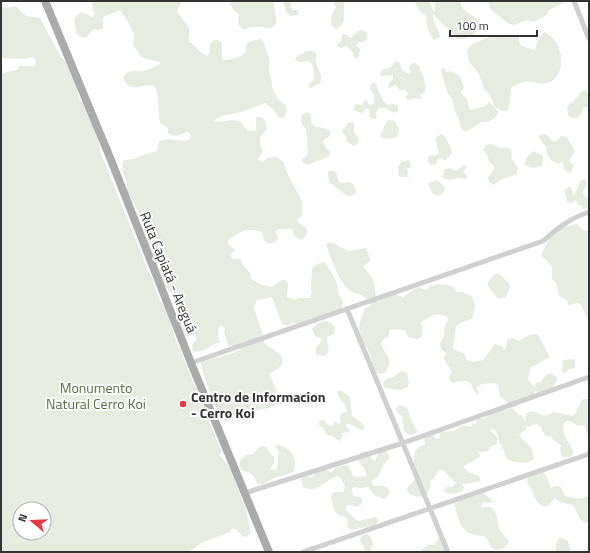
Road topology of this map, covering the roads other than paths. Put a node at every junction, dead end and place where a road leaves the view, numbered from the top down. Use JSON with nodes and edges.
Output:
{"nodes":[{"id":1,"x":45,"y":1,"type":"edge"},
{"id":2,"x":574,"y":1,"type":"edge"},
{"id":3,"x":589,"y":39,"type":"edge"},
{"id":4,"x":589,"y":212,"type":"edge"},
{"id":5,"x":347,"y":309,"type":"junction"},
{"id":6,"x":191,"y":363,"type":"junction"},
{"id":7,"x":589,"y":377,"type":"edge"},
{"id":8,"x":403,"y":443,"type":"junction"},
{"id":9,"x":589,"y":454,"type":"edge"},
{"id":10,"x":245,"y":492,"type":"junction"},
{"id":11,"x":430,"y":509,"type":"junction"},
{"id":12,"x":268,"y":552,"type":"edge"},
{"id":13,"x":303,"y":552,"type":"edge"},
{"id":14,"x":448,"y":552,"type":"edge"}],
"edges":[{"from":1,"to":6,"type":"main road","name":"Ruta Capiatá - Areguá"},
{"from":2,"to":3,"type":"street"},
{"from":4,"to":5,"type":"street"},
{"from":5,"to":6,"type":"street"},
{"from":5,"to":8,"type":"street"},
{"from":6,"to":10,"type":"main road","name":"Ruta Capiatá - Areguá"},
{"from":7,"to":8,"type":"street"},
{"from":8,"to":10,"type":"street"},
{"from":8,"to":11,"type":"street"},
{"from":9,"to":11,"type":"street"},
{"from":10,"to":12,"type":"main road","name":"Ruta Capiatá - Areguá"},
{"from":11,"to":13,"type":"street"},
{"from":11,"to":14,"type":"street"}]}
